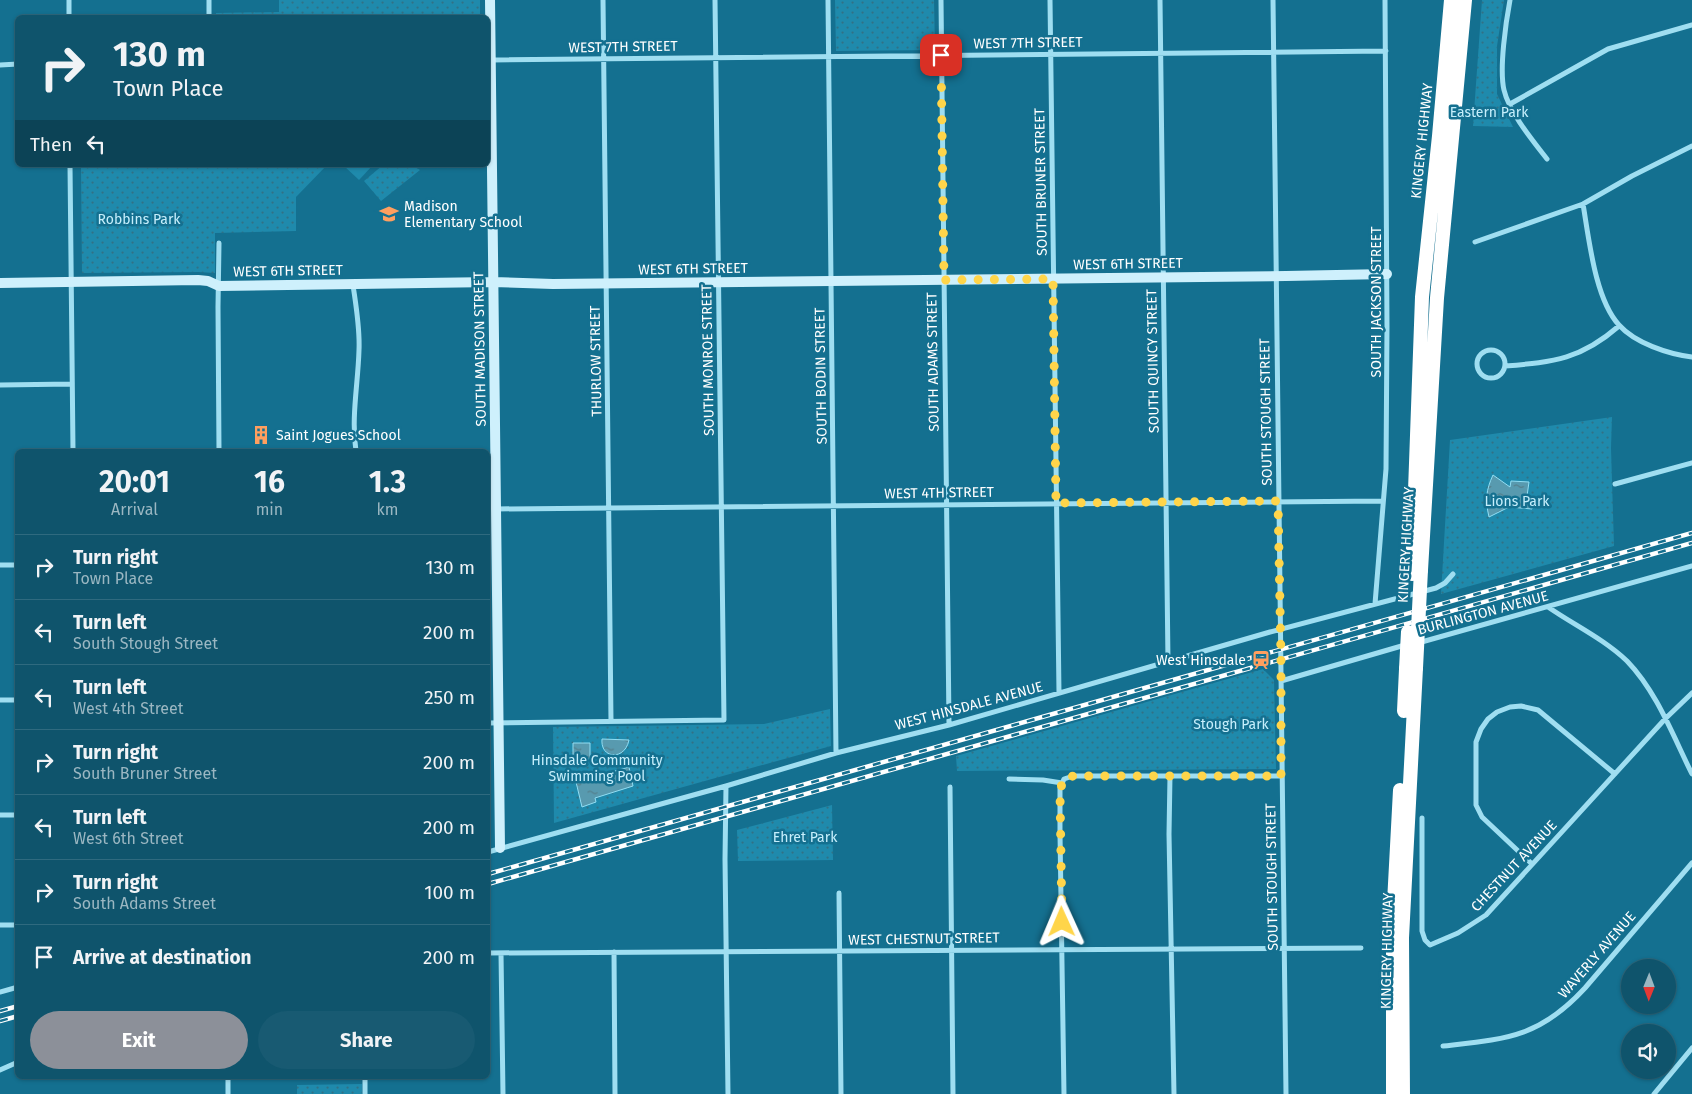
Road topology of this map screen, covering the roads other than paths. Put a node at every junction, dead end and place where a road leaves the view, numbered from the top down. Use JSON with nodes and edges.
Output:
{"nodes":[{"id":1,"x":69,"y":0,"type":"edge"},
{"id":2,"x":209,"y":0,"type":"edge"},
{"id":3,"x":490,"y":0,"type":"edge"},
{"id":4,"x":603,"y":0,"type":"edge"},
{"id":5,"x":715,"y":0,"type":"edge"},
{"id":6,"x":828,"y":0,"type":"edge"},
{"id":7,"x":941,"y":0,"type":"edge"},
{"id":8,"x":1050,"y":0,"type":"edge"},
{"id":9,"x":1160,"y":0,"type":"edge"},
{"id":10,"x":1272,"y":0,"type":"edge"},
{"id":11,"x":1385,"y":0,"type":"edge"},
{"id":12,"x":1451,"y":0,"type":"edge"},
{"id":13,"x":1465,"y":0,"type":"edge"},
{"id":14,"x":1510,"y":0,"type":"edge"},
{"id":15,"x":69,"y":15,"type":"edge"},
{"id":16,"x":210,"y":15,"type":"edge"},
{"id":17,"x":1692,"y":25,"type":"edge"},
{"id":18,"x":1386,"y":51,"type":"junction"},
{"id":19,"x":1273,"y":52,"type":"junction"},
{"id":20,"x":1160,"y":53,"type":"junction"},
{"id":21,"x":1051,"y":54,"type":"junction"},
{"id":22,"x":941,"y":55,"type":"junction"},
{"id":23,"x":829,"y":56,"type":"junction"},
{"id":24,"x":716,"y":58,"type":"junction"},
{"id":25,"x":603,"y":59,"type":"junction"},
{"id":26,"x":491,"y":60,"type":"junction"},
{"id":27,"x":0,"y":64,"type":"edge"},
{"id":28,"x":15,"y":64,"type":"edge"},
{"id":29,"x":1510,"y":104,"type":"junction"},
{"id":30,"x":1692,"y":146,"type":"edge"},
{"id":31,"x":1547,"y":159,"type":"dead end"},
{"id":32,"x":70,"y":167,"type":"edge"},
{"id":33,"x":1583,"y":204,"type":"junction"},
{"id":34,"x":1475,"y":242,"type":"dead end"},
{"id":35,"x":219,"y":243,"type":"dead end"},
{"id":36,"x":1387,"y":274,"type":"junction"},
{"id":37,"x":1276,"y":276,"type":"junction"},
{"id":38,"x":1163,"y":278,"type":"junction"},
{"id":39,"x":1053,"y":279,"type":"junction"},
{"id":40,"x":944,"y":280,"type":"junction"},
{"id":41,"x":831,"y":281,"type":"junction"},
{"id":42,"x":71,"y":282,"type":"junction"},
{"id":43,"x":493,"y":282,"type":"junction"},
{"id":44,"x":718,"y":282,"type":"junction"},
{"id":45,"x":0,"y":283,"type":"edge"},
{"id":46,"x":606,"y":283,"type":"junction"},
{"id":47,"x":352,"y":284,"type":"junction"},
{"id":48,"x":219,"y":286,"type":"junction"},
{"id":49,"x":1619,"y":326,"type":"junction"},
{"id":50,"x":1692,"y":357,"type":"edge"},
{"id":51,"x":1505,"y":366,"type":"junction"},
{"id":52,"x":72,"y":384,"type":"junction"},
{"id":53,"x":0,"y":385,"type":"edge"},
{"id":54,"x":73,"y":449,"type":"edge"},
{"id":55,"x":219,"y":449,"type":"edge"},
{"id":56,"x":356,"y":449,"type":"edge"},
{"id":57,"x":1692,"y":462,"type":"edge"},
{"id":58,"x":1615,"y":484,"type":"dead end"},
{"id":59,"x":1278,"y":501,"type":"junction"},
{"id":60,"x":1383,"y":501,"type":"junction"},
{"id":61,"x":1165,"y":502,"type":"junction"},
{"id":62,"x":1056,"y":503,"type":"junction"},
{"id":63,"x":946,"y":504,"type":"junction"},
{"id":64,"x":721,"y":506,"type":"junction"},
{"id":65,"x":834,"y":506,"type":"junction"},
{"id":66,"x":608,"y":508,"type":"junction"},
{"id":67,"x":496,"y":509,"type":"junction"},
{"id":68,"x":492,"y":554,"type":"edge"},
{"id":69,"x":0,"y":565,"type":"edge"},
{"id":70,"x":15,"y":565,"type":"edge"},
{"id":71,"x":1692,"y":566,"type":"edge"},
{"id":72,"x":1416,"y":572,"type":"junction"},
{"id":73,"x":1453,"y":574,"type":"dead end"},
{"id":74,"x":1375,"y":604,"type":"junction"},
{"id":75,"x":1548,"y":607,"type":"junction"},
{"id":76,"x":1280,"y":630,"type":"junction"},
{"id":77,"x":1168,"y":662,"type":"junction"},
{"id":78,"x":1411,"y":669,"type":"junction"},
{"id":79,"x":1281,"y":680,"type":"junction"},
{"id":80,"x":1059,"y":693,"type":"junction"},
{"id":81,"x":1692,"y":693,"type":"edge"},
{"id":82,"x":0,"y":700,"type":"edge"},
{"id":83,"x":15,"y":700,"type":"edge"},
{"id":84,"x":1665,"y":719,"type":"junction"},
{"id":85,"x":611,"y":721,"type":"junction"},
{"id":86,"x":490,"y":723,"type":"edge"},
{"id":87,"x":498,"y":723,"type":"junction"},
{"id":88,"x":949,"y":724,"type":"junction"},
{"id":89,"x":836,"y":752,"type":"junction"},
{"id":90,"x":1615,"y":774,"type":"junction"},
{"id":91,"x":1692,"y":774,"type":"edge"},
{"id":92,"x":1170,"y":776,"type":"junction"},
{"id":93,"x":1281,"y":776,"type":"junction"},
{"id":94,"x":1009,"y":779,"type":"dead end"},
{"id":95,"x":1063,"y":781,"type":"junction"},
{"id":96,"x":726,"y":786,"type":"junction"},
{"id":97,"x":950,"y":787,"type":"dead end"},
{"id":98,"x":0,"y":815,"type":"edge"},
{"id":99,"x":15,"y":815,"type":"edge"},
{"id":100,"x":1422,"y":818,"type":"dead end"},
{"id":101,"x":500,"y":848,"type":"junction"},
{"id":102,"x":490,"y":851,"type":"edge"},
{"id":103,"x":1692,"y":863,"type":"edge"},
{"id":104,"x":1532,"y":864,"type":"junction"},
{"id":105,"x":839,"y":893,"type":"dead end"},
{"id":106,"x":0,"y":925,"type":"edge"},
{"id":107,"x":15,"y":925,"type":"edge"},
{"id":108,"x":1360,"y":948,"type":"dead end"},
{"id":109,"x":1171,"y":949,"type":"junction"},
{"id":110,"x":1284,"y":949,"type":"junction"},
{"id":111,"x":952,"y":950,"type":"junction"},
{"id":112,"x":1062,"y":950,"type":"junction"},
{"id":113,"x":726,"y":951,"type":"junction"},
{"id":114,"x":840,"y":951,"type":"junction"},
{"id":115,"x":614,"y":952,"type":"junction"},
{"id":116,"x":490,"y":953,"type":"edge"},
{"id":117,"x":501,"y":953,"type":"junction"},
{"id":118,"x":15,"y":988,"type":"edge"},
{"id":119,"x":0,"y":992,"type":"edge"},
{"id":120,"x":1443,"y":1046,"type":"dead end"},
{"id":121,"x":1692,"y":1048,"type":"edge"},
{"id":122,"x":15,"y":1063,"type":"edge"},
{"id":123,"x":0,"y":1070,"type":"edge"},
{"id":124,"x":228,"y":1079,"type":"edge"},
{"id":125,"x":365,"y":1079,"type":"edge"},
{"id":126,"x":228,"y":1094,"type":"edge"},
{"id":127,"x":365,"y":1094,"type":"edge"},
{"id":128,"x":503,"y":1094,"type":"edge"},
{"id":129,"x":615,"y":1094,"type":"edge"},
{"id":130,"x":728,"y":1094,"type":"edge"},
{"id":131,"x":841,"y":1094,"type":"edge"},
{"id":132,"x":953,"y":1094,"type":"edge"},
{"id":133,"x":1064,"y":1094,"type":"edge"},
{"id":134,"x":1174,"y":1094,"type":"edge"},
{"id":135,"x":1286,"y":1094,"type":"edge"},
{"id":136,"x":1393,"y":1094,"type":"edge"},
{"id":137,"x":1403,"y":1094,"type":"edge"},
{"id":138,"x":1654,"y":1094,"type":"edge"}],
"edges":[{"from":1,"to":15,"type":"street"},
{"from":2,"to":16,"type":"street"},
{"from":3,"to":26,"type":"street","name":"SOUTH MADISON STREET"},
{"from":4,"to":25,"type":"street","name":"THURLOW STREET"},
{"from":5,"to":24,"type":"street","name":"SOUTH MONROE STREET"},
{"from":6,"to":23,"type":"street","name":"SOUTH BODIN STREET"},
{"from":7,"to":22,"type":"street","name":"SOUTH ADAMS STREET"},
{"from":8,"to":21,"type":"street","name":"SOUTH BRUNER STREET"},
{"from":9,"to":20,"type":"street","name":"SOUTH QUINCY STREET"},
{"from":10,"to":19,"type":"street","name":"SOUTH STOUGH STREET"},
{"from":11,"to":18,"type":"street","name":"SOUTH JACKSON STREET"},
{"from":12,"to":72,"type":"highway","name":"KINGERY HIGHWAY"},
{"from":13,"to":72,"type":"highway","name":"KINGERY HIGHWAY"},
{"from":14,"to":29,"type":"street"},
{"from":17,"to":29,"type":"street"},
{"from":18,"to":19,"type":"street","name":"WEST 7TH STREET"},
{"from":18,"to":36,"type":"street","name":"SOUTH JACKSON STREET"},
{"from":19,"to":20,"type":"street","name":"WEST 7TH STREET"},
{"from":19,"to":37,"type":"street","name":"SOUTH STOUGH STREET"},
{"from":20,"to":21,"type":"street","name":"WEST 7TH STREET"},
{"from":20,"to":38,"type":"street","name":"SOUTH QUINCY STREET"},
{"from":21,"to":22,"type":"street","name":"WEST 7TH STREET"},
{"from":21,"to":39,"type":"street","name":"SOUTH BRUNER STREET"},
{"from":22,"to":23,"type":"street","name":"WEST 7TH STREET"},
{"from":22,"to":40,"type":"street","name":"SOUTH ADAMS STREET"},
{"from":23,"to":24,"type":"street","name":"WEST 7TH STREET"},
{"from":23,"to":41,"type":"street","name":"SOUTH BODIN STREET"},
{"from":24,"to":25,"type":"street","name":"WEST 7TH STREET"},
{"from":24,"to":44,"type":"street","name":"SOUTH MONROE STREET"},
{"from":25,"to":26,"type":"street","name":"WEST 7TH STREET"},
{"from":25,"to":46,"type":"street","name":"THURLOW STREET"},
{"from":26,"to":43,"type":"street","name":"SOUTH MADISON STREET"},
{"from":27,"to":28,"type":"street"},
{"from":29,"to":31,"type":"street"},
{"from":30,"to":33,"type":"street"},
{"from":32,"to":42,"type":"street"},
{"from":33,"to":34,"type":"street"},
{"from":33,"to":49,"type":"street"},
{"from":35,"to":48,"type":"street"},
{"from":36,"to":37,"type":"street","name":"WEST 6TH STREET"},
{"from":36,"to":60,"type":"street","name":"SOUTH JACKSON STREET"},
{"from":37,"to":38,"type":"street","name":"WEST 6TH STREET"},
{"from":37,"to":59,"type":"street","name":"SOUTH STOUGH STREET"},
{"from":38,"to":39,"type":"street","name":"WEST 6TH STREET"},
{"from":38,"to":61,"type":"street","name":"SOUTH QUINCY STREET"},
{"from":39,"to":40,"type":"street","name":"WEST 6TH STREET"},
{"from":39,"to":62,"type":"street","name":"SOUTH BRUNER STREET"},
{"from":40,"to":41,"type":"street","name":"WEST 6TH STREET"},
{"from":40,"to":63,"type":"street","name":"SOUTH ADAMS STREET"},
{"from":41,"to":44,"type":"street","name":"WEST 6TH STREET"},
{"from":41,"to":65,"type":"street","name":"SOUTH BODIN STREET"},
{"from":42,"to":45,"type":"street","name":"WEST 6TH STREET"},
{"from":42,"to":48,"type":"street","name":"WEST 6TH STREET"},
{"from":42,"to":52,"type":"street"},
{"from":43,"to":46,"type":"street","name":"WEST 6TH STREET"},
{"from":43,"to":47,"type":"street","name":"WEST 6TH STREET"},
{"from":43,"to":67,"type":"street","name":"SOUTH MADISON STREET"},
{"from":44,"to":46,"type":"street","name":"WEST 6TH STREET"},
{"from":44,"to":64,"type":"street","name":"SOUTH MONROE STREET"},
{"from":46,"to":66,"type":"street","name":"THURLOW STREET"},
{"from":47,"to":48,"type":"street","name":"WEST 6TH STREET"},
{"from":47,"to":56,"type":"street"},
{"from":48,"to":55,"type":"street"},
{"from":49,"to":50,"type":"street"},
{"from":49,"to":51,"type":"street"},
{"from":51,"to":51,"type":"street"},
{"from":52,"to":53,"type":"street"},
{"from":52,"to":54,"type":"street"},
{"from":57,"to":58,"type":"street"},
{"from":59,"to":60,"type":"street","name":"WEST 4TH STREET"},
{"from":59,"to":61,"type":"street","name":"WEST 4TH STREET"},
{"from":59,"to":76,"type":"street","name":"SOUTH STOUGH STREET"},
{"from":60,"to":74,"type":"street","name":"SOUTH JACKSON STREET"},
{"from":61,"to":62,"type":"street","name":"WEST 4TH STREET"},
{"from":61,"to":77,"type":"street","name":"SOUTH QUINCY STREET"},
{"from":62,"to":63,"type":"street","name":"WEST 4TH STREET"},
{"from":62,"to":80,"type":"street","name":"SOUTH BRUNER STREET"},
{"from":63,"to":65,"type":"street","name":"WEST 4TH STREET"},
{"from":63,"to":88,"type":"street","name":"SOUTH ADAMS STREET"},
{"from":64,"to":65,"type":"street","name":"WEST 4TH STREET"},
{"from":64,"to":66,"type":"street","name":"WEST 4TH STREET"},
{"from":64,"to":85,"type":"street","name":"SOUTH MONROE STREET"},
{"from":65,"to":89,"type":"street","name":"SOUTH BODIN STREET"},
{"from":66,"to":67,"type":"street","name":"WEST 4TH STREET"},
{"from":66,"to":85,"type":"street","name":"THURLOW STREET"},
{"from":67,"to":68,"type":"street","name":"SOUTH MADISON STREET"},
{"from":68,"to":87,"type":"street","name":"SOUTH MADISON STREET"},
{"from":69,"to":70,"type":"street"},
{"from":71,"to":75,"type":"street","name":"BURLINGTON AVENUE"},
{"from":72,"to":78,"type":"highway","name":"KINGERY HIGHWAY","bridge":true},
{"from":73,"to":74,"type":"street","name":"WEST HINSDALE AVENUE"},
{"from":74,"to":76,"type":"street","name":"WEST HINSDALE AVENUE"},
{"from":75,"to":79,"type":"street","name":"BURLINGTON AVENUE"},
{"from":75,"to":84,"type":"street"},
{"from":76,"to":77,"type":"street","name":"WEST HINSDALE AVENUE"},
{"from":76,"to":79,"type":"street","name":"SOUTH STOUGH STREET"},
{"from":77,"to":80,"type":"street","name":"WEST HINSDALE AVENUE"},
{"from":78,"to":136,"type":"highway","name":"KINGERY HIGHWAY"},
{"from":78,"to":137,"type":"highway","name":"KINGERY HIGHWAY"},
{"from":79,"to":93,"type":"street","name":"SOUTH STOUGH STREET"},
{"from":80,"to":88,"type":"street","name":"WEST HINSDALE AVENUE"},
{"from":81,"to":84,"type":"street","name":"CHESTNUT AVENUE"},
{"from":82,"to":83,"type":"street"},
{"from":84,"to":90,"type":"street","name":"CHESTNUT AVENUE"},
{"from":84,"to":91,"type":"street"},
{"from":85,"to":87,"type":"street"},
{"from":86,"to":87,"type":"street"},
{"from":87,"to":101,"type":"street","name":"SOUTH MADISON STREET"},
{"from":88,"to":89,"type":"street","name":"WEST HINSDALE AVENUE"},
{"from":89,"to":96,"type":"street","name":"WEST HINSDALE AVENUE"},
{"from":90,"to":104,"type":"street","name":"CHESTNUT AVENUE"},
{"from":90,"to":104,"type":"street"},
{"from":92,"to":93,"type":"street"},
{"from":92,"to":95,"type":"street"},
{"from":92,"to":109,"type":"street"},
{"from":93,"to":110,"type":"street","name":"SOUTH STOUGH STREET"},
{"from":94,"to":95,"type":"street"},
{"from":95,"to":112,"type":"street"},
{"from":96,"to":101,"type":"street","name":"WEST HINSDALE AVENUE"},
{"from":96,"to":113,"type":"street"},
{"from":97,"to":111,"type":"street"},
{"from":98,"to":99,"type":"street"},
{"from":100,"to":104,"type":"street","name":"CHESTNUT AVENUE"},
{"from":101,"to":102,"type":"street","name":"WEST HINSDALE AVENUE"},
{"from":103,"to":120,"type":"street","name":"WAVERLY AVENUE"},
{"from":105,"to":114,"type":"street"},
{"from":106,"to":107,"type":"street"},
{"from":108,"to":110,"type":"street","name":"WEST CHESTNUT STREET"},
{"from":109,"to":110,"type":"street","name":"WEST CHESTNUT STREET"},
{"from":109,"to":112,"type":"street","name":"WEST CHESTNUT STREET"},
{"from":109,"to":134,"type":"street"},
{"from":110,"to":135,"type":"street","name":"SOUTH STOUGH STREET"},
{"from":111,"to":112,"type":"street","name":"WEST CHESTNUT STREET"},
{"from":111,"to":114,"type":"street","name":"WEST CHESTNUT STREET"},
{"from":111,"to":132,"type":"street"},
{"from":112,"to":133,"type":"street"},
{"from":113,"to":114,"type":"street","name":"WEST CHESTNUT STREET"},
{"from":113,"to":115,"type":"street","name":"WEST CHESTNUT STREET"},
{"from":113,"to":130,"type":"street"},
{"from":114,"to":131,"type":"street"},
{"from":115,"to":117,"type":"street","name":"WEST CHESTNUT STREET"},
{"from":115,"to":129,"type":"street"},
{"from":116,"to":117,"type":"street","name":"WEST CHESTNUT STREET"},
{"from":117,"to":128,"type":"street"},
{"from":118,"to":119,"type":"street"},
{"from":121,"to":138,"type":"street"},
{"from":122,"to":123,"type":"street"},
{"from":124,"to":126,"type":"street"},
{"from":125,"to":127,"type":"street"}]}
